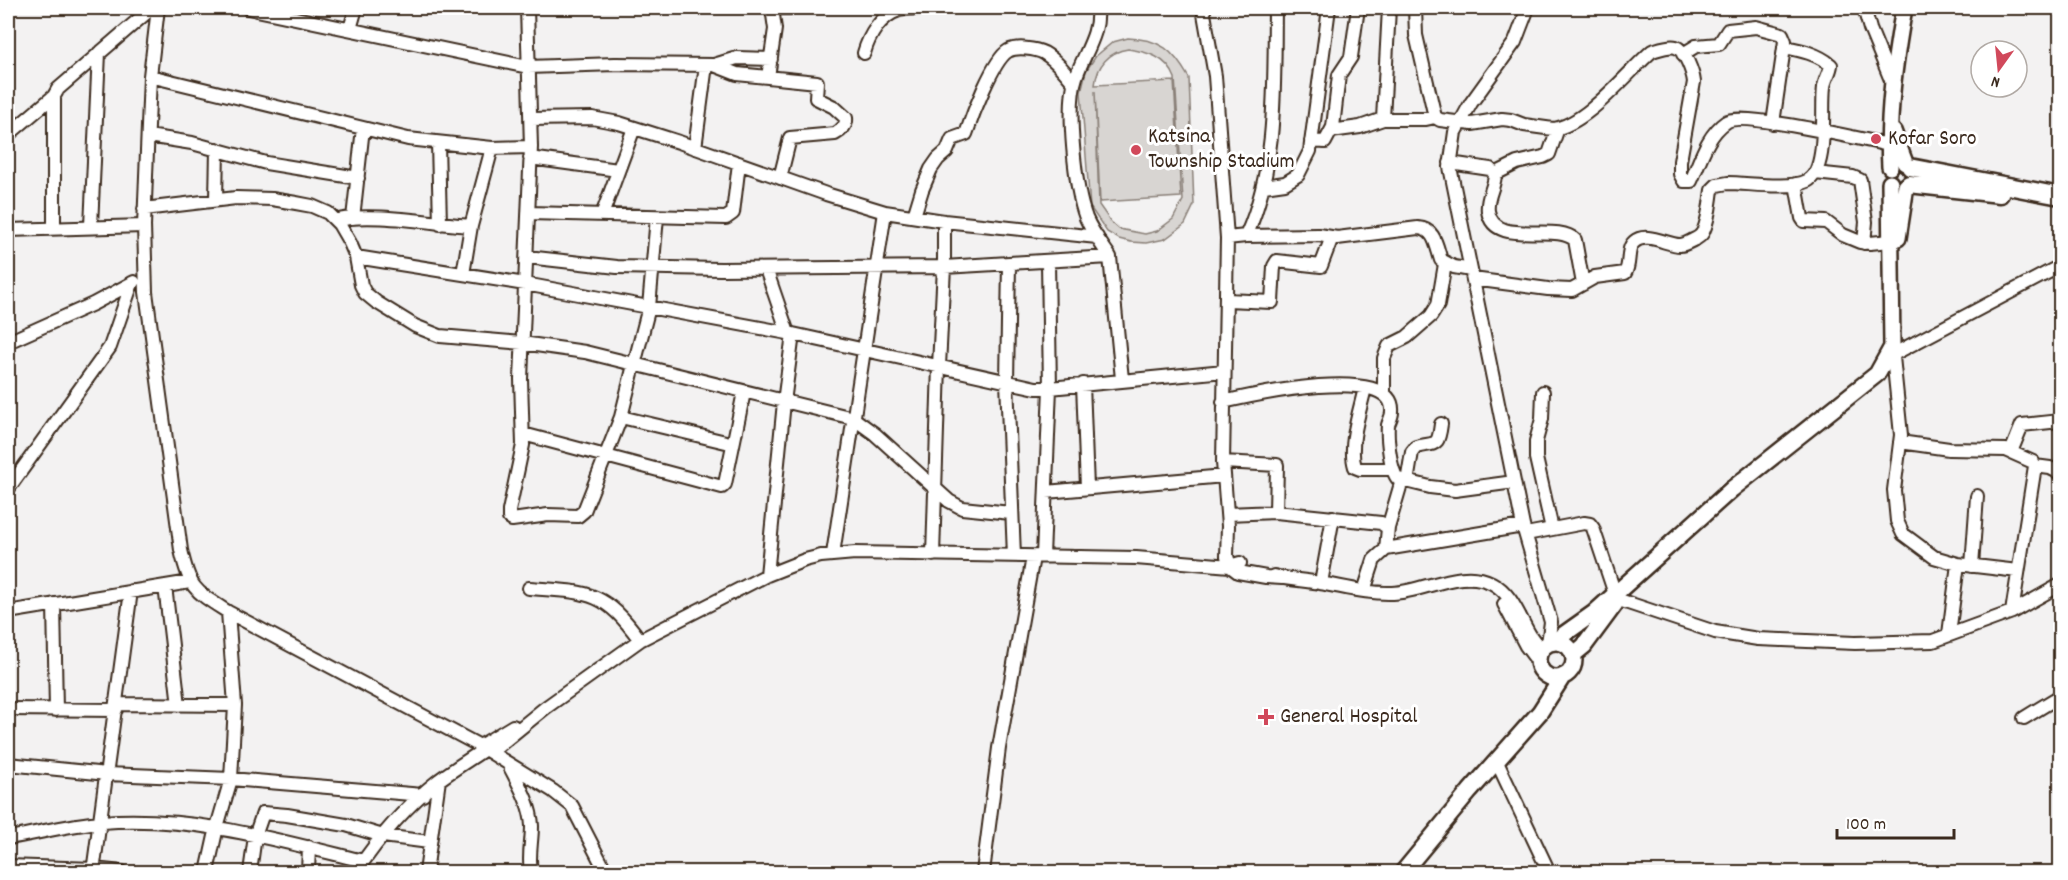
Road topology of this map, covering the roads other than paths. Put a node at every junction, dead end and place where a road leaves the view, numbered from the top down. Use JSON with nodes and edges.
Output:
{"nodes":[{"id":1,"x":152,"y":8,"type":"edge"},
{"id":2,"x":158,"y":8,"type":"edge"},
{"id":3,"x":248,"y":8,"type":"edge"},
{"id":4,"x":356,"y":8,"type":"edge"},
{"id":5,"x":527,"y":8,"type":"edge"},
{"id":6,"x":790,"y":8,"type":"edge"},
{"id":7,"x":932,"y":8,"type":"edge"},
{"id":8,"x":1097,"y":8,"type":"edge"},
{"id":9,"x":1203,"y":8,"type":"edge"},
{"id":10,"x":1275,"y":8,"type":"edge"},
{"id":11,"x":1329,"y":8,"type":"edge"},
{"id":12,"x":1358,"y":8,"type":"edge"},
{"id":13,"x":1389,"y":8,"type":"edge"},
{"id":14,"x":1415,"y":8,"type":"edge"},
{"id":15,"x":1528,"y":8,"type":"edge"},
{"id":16,"x":1864,"y":8,"type":"edge"},
{"id":17,"x":1904,"y":8,"type":"edge"},
{"id":18,"x":896,"y":9,"type":"edge"},
{"id":19,"x":350,"y":29,"type":"junction"},
{"id":20,"x":1784,"y":48,"type":"junction"},
{"id":21,"x":99,"y":53,"type":"junction"},
{"id":22,"x":864,"y":53,"type":"dead end"},
{"id":23,"x":1683,"y":54,"type":"junction"},
{"id":24,"x":771,"y":59,"type":"junction"},
{"id":25,"x":710,"y":65,"type":"junction"},
{"id":26,"x":528,"y":67,"type":"junction"},
{"id":27,"x":150,"y":76,"type":"junction"},
{"id":28,"x":768,"y":77,"type":"junction"},
{"id":29,"x":1074,"y":83,"type":"junction"},
{"id":30,"x":1893,"y":85,"type":"junction"},
{"id":31,"x":54,"y":96,"type":"junction"},
{"id":32,"x":1435,"y":117,"type":"junction"},
{"id":33,"x":530,"y":119,"type":"junction"},
{"id":34,"x":1383,"y":119,"type":"junction"},
{"id":35,"x":1460,"y":122,"type":"junction"},
{"id":36,"x":1773,"y":123,"type":"junction"},
{"id":37,"x":1890,"y":125,"type":"junction"},
{"id":38,"x":363,"y":128,"type":"junction"},
{"id":39,"x":634,"y":128,"type":"junction"},
{"id":40,"x":1558,"y":128,"type":"junction"},
{"id":41,"x":1332,"y":130,"type":"junction"},
{"id":42,"x":1824,"y":131,"type":"junction"},
{"id":43,"x":8,"y":135,"type":"edge"},
{"id":44,"x":148,"y":136,"type":"junction"},
{"id":45,"x":1311,"y":141,"type":"junction"},
{"id":46,"x":438,"y":143,"type":"junction"},
{"id":47,"x":1888,"y":145,"type":"junction"},
{"id":48,"x":492,"y":148,"type":"junction"},
{"id":49,"x":695,"y":148,"type":"junction"},
{"id":50,"x":217,"y":149,"type":"junction"},
{"id":51,"x":531,"y":152,"type":"junction"},
{"id":52,"x":739,"y":163,"type":"junction"},
{"id":53,"x":1450,"y":163,"type":"junction"},
{"id":54,"x":1901,"y":165,"type":"junction"},
{"id":55,"x":618,"y":170,"type":"junction"},
{"id":56,"x":1815,"y":173,"type":"junction"},
{"id":57,"x":1494,"y":174,"type":"junction"},
{"id":58,"x":358,"y":178,"type":"junction"},
{"id":59,"x":780,"y":178,"type":"junction"},
{"id":60,"x":1890,"y":183,"type":"junction"},
{"id":61,"x":1796,"y":184,"type":"junction"},
{"id":62,"x":1907,"y":185,"type":"junction"},
{"id":63,"x":1264,"y":186,"type":"junction"},
{"id":64,"x":2061,"y":196,"type":"edge"},
{"id":65,"x":216,"y":200,"type":"junction"},
{"id":66,"x":2061,"y":205,"type":"edge"},
{"id":67,"x":144,"y":209,"type":"junction"},
{"id":68,"x":885,"y":212,"type":"junction"},
{"id":69,"x":529,"y":213,"type":"junction"},
{"id":70,"x":602,"y":215,"type":"junction"},
{"id":71,"x":914,"y":216,"type":"junction"},
{"id":72,"x":657,"y":217,"type":"junction"},
{"id":73,"x":353,"y":218,"type":"junction"},
{"id":74,"x":336,"y":221,"type":"junction"},
{"id":75,"x":944,"y":221,"type":"junction"},
{"id":76,"x":440,"y":224,"type":"junction"},
{"id":77,"x":91,"y":226,"type":"junction"},
{"id":78,"x":144,"y":226,"type":"junction"},
{"id":79,"x":471,"y":226,"type":"junction"},
{"id":80,"x":54,"y":229,"type":"junction"},
{"id":81,"x":8,"y":230,"type":"edge"},
{"id":82,"x":1246,"y":236,"type":"junction"},
{"id":83,"x":1097,"y":237,"type":"junction"},
{"id":84,"x":1332,"y":237,"type":"junction"},
{"id":85,"x":1227,"y":238,"type":"junction"},
{"id":86,"x":1890,"y":241,"type":"junction"},
{"id":87,"x":1864,"y":243,"type":"junction"},
{"id":88,"x":356,"y":257,"type":"junction"},
{"id":89,"x":527,"y":257,"type":"junction"},
{"id":90,"x":1110,"y":257,"type":"junction"},
{"id":91,"x":1048,"y":262,"type":"junction"},
{"id":92,"x":1009,"y":264,"type":"junction"},
{"id":93,"x":1445,"y":264,"type":"junction"},
{"id":94,"x":2061,"y":266,"type":"edge"},
{"id":95,"x":944,"y":267,"type":"junction"},
{"id":96,"x":652,"y":268,"type":"junction"},
{"id":97,"x":766,"y":269,"type":"junction"},
{"id":98,"x":878,"y":269,"type":"junction"},
{"id":99,"x":1892,"y":273,"type":"junction"},
{"id":100,"x":463,"y":274,"type":"junction"},
{"id":101,"x":1472,"y":275,"type":"junction"},
{"id":102,"x":145,"y":276,"type":"junction"},
{"id":103,"x":132,"y":283,"type":"junction"},
{"id":104,"x":525,"y":284,"type":"junction"},
{"id":105,"x":1583,"y":284,"type":"junction"},
{"id":106,"x":1227,"y":300,"type":"junction"},
{"id":107,"x":649,"y":307,"type":"junction"},
{"id":108,"x":791,"y":333,"type":"junction"},
{"id":109,"x":8,"y":342,"type":"edge"},
{"id":110,"x":522,"y":343,"type":"junction"},
{"id":111,"x":864,"y":350,"type":"junction"},
{"id":112,"x":1892,"y":351,"type":"junction"},
{"id":113,"x":634,"y":365,"type":"junction"},
{"id":114,"x":939,"y":366,"type":"junction"},
{"id":115,"x":1224,"y":371,"type":"junction"},
{"id":116,"x":1122,"y":380,"type":"junction"},
{"id":117,"x":1007,"y":381,"type":"junction"},
{"id":118,"x":1083,"y":384,"type":"junction"},
{"id":119,"x":1050,"y":388,"type":"junction"},
{"id":120,"x":1365,"y":388,"type":"junction"},
{"id":121,"x":744,"y":392,"type":"junction"},
{"id":122,"x":1543,"y":392,"type":"dead end"},
{"id":123,"x":1384,"y":393,"type":"junction"},
{"id":124,"x":784,"y":402,"type":"junction"},
{"id":125,"x":1223,"y":402,"type":"junction"},
{"id":126,"x":621,"y":417,"type":"junction"},
{"id":127,"x":853,"y":418,"type":"junction"},
{"id":128,"x":2061,"y":421,"type":"edge"},
{"id":129,"x":1441,"y":424,"type":"dead end"},
{"id":130,"x":523,"y":435,"type":"junction"},
{"id":131,"x":733,"y":442,"type":"junction"},
{"id":132,"x":1900,"y":442,"type":"junction"},
{"id":133,"x":2011,"y":452,"type":"junction"},
{"id":134,"x":606,"y":456,"type":"junction"},
{"id":135,"x":1223,"y":462,"type":"junction"},
{"id":136,"x":2035,"y":466,"type":"junction"},
{"id":137,"x":1392,"y":469,"type":"junction"},
{"id":138,"x":2061,"y":474,"type":"edge"},
{"id":139,"x":1224,"y":476,"type":"junction"},
{"id":140,"x":1405,"y":481,"type":"junction"},
{"id":141,"x":1514,"y":482,"type":"junction"},
{"id":142,"x":9,"y":485,"type":"edge"},
{"id":143,"x":934,"y":487,"type":"junction"},
{"id":144,"x":1087,"y":489,"type":"junction"},
{"id":145,"x":1046,"y":492,"type":"junction"},
{"id":146,"x":1977,"y":496,"type":"dead end"},
{"id":147,"x":1276,"y":512,"type":"junction"},
{"id":148,"x":1011,"y":513,"type":"junction"},
{"id":149,"x":1333,"y":517,"type":"junction"},
{"id":150,"x":1227,"y":520,"type":"junction"},
{"id":151,"x":1388,"y":528,"type":"junction"},
{"id":152,"x":1552,"y":529,"type":"junction"},
{"id":153,"x":1524,"y":530,"type":"junction"},
{"id":154,"x":1386,"y":549,"type":"junction"},
{"id":155,"x":833,"y":554,"type":"junction"},
{"id":156,"x":933,"y":555,"type":"junction"},
{"id":157,"x":1014,"y":556,"type":"junction"},
{"id":158,"x":1038,"y":556,"type":"junction"},
{"id":159,"x":1958,"y":564,"type":"junction"},
{"id":160,"x":1235,"y":565,"type":"junction"},
{"id":161,"x":1972,"y":566,"type":"junction"},
{"id":162,"x":2018,"y":571,"type":"junction"},
{"id":163,"x":767,"y":575,"type":"junction"},
{"id":164,"x":190,"y":582,"type":"junction"},
{"id":165,"x":1321,"y":583,"type":"junction"},
{"id":166,"x":2061,"y":585,"type":"edge"},
{"id":167,"x":165,"y":586,"type":"junction"},
{"id":168,"x":529,"y":588,"type":"dead end"},
{"id":169,"x":131,"y":591,"type":"junction"},
{"id":170,"x":1364,"y":591,"type":"junction"},
{"id":171,"x":1617,"y":597,"type":"junction"},
{"id":172,"x":54,"y":604,"type":"junction"},
{"id":173,"x":8,"y":612,"type":"edge"},
{"id":174,"x":228,"y":612,"type":"junction"},
{"id":175,"x":2012,"y":612,"type":"junction"},
{"id":176,"x":1949,"y":634,"type":"junction"},
{"id":177,"x":640,"y":640,"type":"junction"},
{"id":178,"x":1546,"y":654,"type":"junction"},
{"id":179,"x":1574,"y":655,"type":"junction"},
{"id":180,"x":1563,"y":676,"type":"junction"},
{"id":181,"x":2061,"y":696,"type":"edge"},
{"id":182,"x":179,"y":705,"type":"junction"},
{"id":183,"x":235,"y":705,"type":"junction"},
{"id":184,"x":116,"y":707,"type":"junction"},
{"id":185,"x":8,"y":709,"type":"edge"},
{"id":186,"x":56,"y":710,"type":"junction"},
{"id":187,"x":1540,"y":712,"type":"junction"},
{"id":188,"x":2024,"y":718,"type":"dead end"},
{"id":189,"x":485,"y":749,"type":"junction"},
{"id":190,"x":1497,"y":762,"type":"junction"},
{"id":191,"x":508,"y":763,"type":"junction"},
{"id":192,"x":8,"y":764,"type":"edge"},
{"id":193,"x":107,"y":774,"type":"junction"},
{"id":194,"x":231,"y":779,"type":"junction"},
{"id":195,"x":439,"y":780,"type":"junction"},
{"id":196,"x":423,"y":795,"type":"junction"},
{"id":197,"x":100,"y":822,"type":"junction"},
{"id":198,"x":217,"y":827,"type":"junction"},
{"id":199,"x":255,"y":836,"type":"junction"},
{"id":200,"x":383,"y":836,"type":"junction"},
{"id":201,"x":8,"y":838,"type":"edge"},
{"id":202,"x":429,"y":842,"type":"junction"},
{"id":203,"x":309,"y":848,"type":"junction"},
{"id":204,"x":363,"y":861,"type":"junction"},
{"id":205,"x":8,"y":866,"type":"edge"},
{"id":206,"x":93,"y":871,"type":"edge"},
{"id":207,"x":122,"y":873,"type":"edge"},
{"id":208,"x":207,"y":873,"type":"edge"},
{"id":209,"x":250,"y":873,"type":"edge"},
{"id":210,"x":308,"y":873,"type":"edge"},
{"id":211,"x":356,"y":873,"type":"edge"},
{"id":212,"x":426,"y":873,"type":"edge"},
{"id":213,"x":531,"y":873,"type":"edge"},
{"id":214,"x":606,"y":873,"type":"edge"},
{"id":215,"x":983,"y":873,"type":"edge"},
{"id":216,"x":1402,"y":873,"type":"edge"},
{"id":217,"x":1550,"y":873,"type":"edge"}],
"edges":[{"from":1,"to":21,"type":"street"},
{"from":2,"to":27,"type":"street"},
{"from":3,"to":19,"type":"street"},
{"from":4,"to":19,"type":"street"},
{"from":5,"to":26,"type":"street"},
{"from":6,"to":24,"type":"street"},
{"from":7,"to":18,"type":"street"},
{"from":8,"to":29,"type":"street"},
{"from":9,"to":85,"type":"street"},
{"from":10,"to":63,"type":"street"},
{"from":11,"to":45,"type":"street"},
{"from":12,"to":41,"type":"street"},
{"from":13,"to":34,"type":"street"},
{"from":14,"to":32,"type":"street"},
{"from":15,"to":35,"type":"street"},
{"from":16,"to":30,"type":"street"},
{"from":17,"to":30,"type":"main road"},
{"from":18,"to":22,"type":"street"},
{"from":19,"to":26,"type":"street"},
{"from":20,"to":23,"type":"street"},
{"from":20,"to":36,"type":"street"},
{"from":20,"to":42,"type":"street"},
{"from":21,"to":31,"type":"street"},
{"from":21,"to":77,"type":"street"},
{"from":23,"to":36,"type":"street"},
{"from":23,"to":40,"type":"street"},
{"from":24,"to":25,"type":"street"},
{"from":24,"to":28,"type":"street"},
{"from":25,"to":26,"type":"street"},
{"from":25,"to":28,"type":"street"},
{"from":25,"to":49,"type":"street"},
{"from":26,"to":33,"type":"street"},
{"from":27,"to":38,"type":"street"},
{"from":27,"to":44,"type":"street"},
{"from":28,"to":59,"type":"street"},
{"from":29,"to":71,"type":"street"},
{"from":29,"to":83,"type":"street"},
{"from":30,"to":37,"type":"main road"},
{"from":31,"to":43,"type":"street"},
{"from":31,"to":80,"type":"street"},
{"from":32,"to":34,"type":"street"},
{"from":32,"to":35,"type":"street"},
{"from":33,"to":39,"type":"street"},
{"from":33,"to":51,"type":"street"},
{"from":34,"to":41,"type":"street"},
{"from":35,"to":40,"type":"street"},
{"from":35,"to":53,"type":"street"},
{"from":36,"to":42,"type":"street"},
{"from":37,"to":47,"type":"main road"},
{"from":37,"to":54,"type":"main road"},
{"from":38,"to":46,"type":"street"},
{"from":38,"to":58,"type":"street"},
{"from":39,"to":49,"type":"street"},
{"from":39,"to":55,"type":"street"},
{"from":40,"to":57,"type":"street"},
{"from":41,"to":45,"type":"street"},
{"from":42,"to":47,"type":"street"},
{"from":42,"to":56,"type":"street"},
{"from":44,"to":50,"type":"street"},
{"from":44,"to":67,"type":"street"},
{"from":45,"to":63,"type":"street"},
{"from":46,"to":48,"type":"street"},
{"from":46,"to":76,"type":"street"},
{"from":47,"to":54,"type":"main road"},
{"from":48,"to":51,"type":"street"},
{"from":48,"to":79,"type":"street"},
{"from":49,"to":52,"type":"street"},
{"from":50,"to":58,"type":"street"},
{"from":50,"to":65,"type":"street"},
{"from":51,"to":55,"type":"street"},
{"from":51,"to":69,"type":"street"},
{"from":52,"to":59,"type":"street"},
{"from":52,"to":72,"type":"street"},
{"from":53,"to":57,"type":"street"},
{"from":53,"to":101,"type":"street"},
{"from":54,"to":60,"type":"main road"},
{"from":54,"to":62,"type":"main road"},
{"from":54,"to":64,"type":"highway"},
{"from":55,"to":70,"type":"street"},
{"from":56,"to":61,"type":"street"},
{"from":56,"to":87,"type":"street"},
{"from":57,"to":105,"type":"street"},
{"from":58,"to":73,"type":"street"},
{"from":59,"to":68,"type":"street"},
{"from":60,"to":62,"type":"main road"},
{"from":60,"to":86,"type":"main road"},
{"from":61,"to":87,"type":"street"},
{"from":61,"to":105,"type":"street"},
{"from":62,"to":66,"type":"highway"},
{"from":62,"to":99,"type":"main road"},
{"from":63,"to":82,"type":"street"},
{"from":65,"to":67,"type":"street"},
{"from":65,"to":74,"type":"street"},
{"from":67,"to":78,"type":"street"},
{"from":68,"to":71,"type":"street"},
{"from":68,"to":98,"type":"street"},
{"from":69,"to":70,"type":"street"},
{"from":69,"to":89,"type":"street"},
{"from":70,"to":72,"type":"street"},
{"from":71,"to":75,"type":"street"},
{"from":72,"to":96,"type":"street"},
{"from":73,"to":74,"type":"street"},
{"from":73,"to":76,"type":"street"},
{"from":74,"to":88,"type":"street"},
{"from":75,"to":83,"type":"street"},
{"from":75,"to":95,"type":"street"},
{"from":76,"to":79,"type":"street"},
{"from":77,"to":78,"type":"street"},
{"from":77,"to":80,"type":"street"},
{"from":78,"to":102,"type":"street"},
{"from":79,"to":100,"type":"street"},
{"from":80,"to":81,"type":"street"},
{"from":82,"to":84,"type":"street"},
{"from":82,"to":85,"type":"street"},
{"from":83,"to":90,"type":"street"},
{"from":84,"to":93,"type":"street"},
{"from":84,"to":106,"type":"street"},
{"from":85,"to":106,"type":"street"},
{"from":86,"to":87,"type":"street"},
{"from":86,"to":99,"type":"main road"},
{"from":88,"to":100,"type":"street"},
{"from":88,"to":110,"type":"street"},
{"from":89,"to":96,"type":"street"},
{"from":89,"to":104,"type":"street"},
{"from":90,"to":91,"type":"street"},
{"from":90,"to":116,"type":"street"},
{"from":91,"to":92,"type":"street"},
{"from":91,"to":119,"type":"street"},
{"from":92,"to":95,"type":"street"},
{"from":92,"to":117,"type":"street"},
{"from":93,"to":101,"type":"street"},
{"from":93,"to":123,"type":"street"},
{"from":94,"to":112,"type":"street"},
{"from":95,"to":98,"type":"street"},
{"from":95,"to":114,"type":"street"},
{"from":96,"to":97,"type":"street"},
{"from":96,"to":107,"type":"street"},
{"from":97,"to":98,"type":"street"},
{"from":97,"to":108,"type":"street"},
{"from":98,"to":111,"type":"street"},
{"from":99,"to":112,"type":"main road"},
{"from":100,"to":104,"type":"street"},
{"from":101,"to":105,"type":"street"},
{"from":101,"to":141,"type":"street"},
{"from":102,"to":103,"type":"street"},
{"from":102,"to":164,"type":"street"},
{"from":103,"to":109,"type":"street"},
{"from":103,"to":142,"type":"street"},
{"from":104,"to":107,"type":"street"},
{"from":104,"to":110,"type":"street"},
{"from":106,"to":115,"type":"street"},
{"from":107,"to":108,"type":"street"},
{"from":107,"to":113,"type":"street"},
{"from":108,"to":111,"type":"street"},
{"from":108,"to":124,"type":"street"},
{"from":110,"to":113,"type":"street"},
{"from":110,"to":130,"type":"street"},
{"from":111,"to":114,"type":"street"},
{"from":111,"to":127,"type":"street"},
{"from":112,"to":132,"type":"street"},
{"from":112,"to":171,"type":"main road"},
{"from":113,"to":121,"type":"street"},
{"from":113,"to":126,"type":"street"},
{"from":114,"to":117,"type":"street"},
{"from":114,"to":143,"type":"street"},
{"from":115,"to":116,"type":"street"},
{"from":115,"to":125,"type":"street"},
{"from":116,"to":118,"type":"street"},
{"from":117,"to":119,"type":"street"},
{"from":117,"to":148,"type":"street"},
{"from":118,"to":119,"type":"street"},
{"from":118,"to":144,"type":"street"},
{"from":119,"to":145,"type":"street"},
{"from":120,"to":123,"type":"street"},
{"from":120,"to":125,"type":"street"},
{"from":120,"to":137,"type":"street"},
{"from":121,"to":124,"type":"street"},
{"from":121,"to":131,"type":"street"},
{"from":122,"to":152,"type":"street"},
{"from":123,"to":137,"type":"street"},
{"from":124,"to":127,"type":"street"},
{"from":124,"to":163,"type":"street"},
{"from":125,"to":135,"type":"street"},
{"from":126,"to":131,"type":"street"},
{"from":126,"to":134,"type":"street"},
{"from":127,"to":143,"type":"street"},
{"from":127,"to":155,"type":"street"},
{"from":128,"to":133,"type":"street"},
{"from":129,"to":140,"type":"street"},
{"from":130,"to":134,"type":"street"},
{"from":130,"to":134,"type":"street"},
{"from":131,"to":134,"type":"street"},
{"from":132,"to":133,"type":"street"},
{"from":132,"to":159,"type":"street"},
{"from":133,"to":136,"type":"street"},
{"from":135,"to":139,"type":"street"},
{"from":135,"to":147,"type":"street"},
{"from":136,"to":138,"type":"street"},
{"from":136,"to":162,"type":"street"},
{"from":137,"to":140,"type":"street"},
{"from":139,"to":144,"type":"street"},
{"from":139,"to":150,"type":"street"},
{"from":140,"to":141,"type":"street"},
{"from":140,"to":151,"type":"street"},
{"from":141,"to":153,"type":"street"},
{"from":143,"to":148,"type":"street"},
{"from":143,"to":156,"type":"street"},
{"from":144,"to":145,"type":"street"},
{"from":145,"to":158,"type":"street"},
{"from":146,"to":161,"type":"street"},
{"from":147,"to":149,"type":"street"},
{"from":147,"to":150,"type":"street"},
{"from":148,"to":157,"type":"street"},
{"from":149,"to":151,"type":"street"},
{"from":149,"to":165,"type":"street"},
{"from":150,"to":160,"type":"street"},
{"from":151,"to":154,"type":"street"},
{"from":152,"to":153,"type":"street"},
{"from":152,"to":171,"type":"street"},
{"from":153,"to":154,"type":"street"},
{"from":153,"to":178,"type":"street"},
{"from":154,"to":170,"type":"street"},
{"from":155,"to":156,"type":"street"},
{"from":155,"to":163,"type":"street"},
{"from":156,"to":157,"type":"street"},
{"from":157,"to":158,"type":"street"},
{"from":158,"to":160,"type":"street"},
{"from":158,"to":215,"type":"street"},
{"from":159,"to":161,"type":"street"},
{"from":159,"to":176,"type":"street"},
{"from":160,"to":165,"type":"street"},
{"from":161,"to":162,"type":"street"},
{"from":162,"to":175,"type":"street"},
{"from":163,"to":177,"type":"street"},
{"from":164,"to":167,"type":"street"},
{"from":164,"to":174,"type":"street"},
{"from":165,"to":170,"type":"street"},
{"from":166,"to":175,"type":"street"},
{"from":167,"to":169,"type":"street"},
{"from":167,"to":182,"type":"street"},
{"from":168,"to":177,"type":"street"},
{"from":169,"to":172,"type":"street"},
{"from":169,"to":184,"type":"street"},
{"from":170,"to":178,"type":"street"},
{"from":171,"to":176,"type":"street"},
{"from":171,"to":178,"type":"main road"},
{"from":171,"to":179,"type":"main road"},
{"from":172,"to":173,"type":"street"},
{"from":172,"to":186,"type":"street"},
{"from":174,"to":183,"type":"street"},
{"from":174,"to":189,"type":"street"},
{"from":175,"to":176,"type":"street"},
{"from":177,"to":189,"type":"street"},
{"from":178,"to":179,"type":"main road"},
{"from":178,"to":180,"type":"main road"},
{"from":178,"to":187,"type":"main road"},
{"from":179,"to":180,"type":"main road"},
{"from":180,"to":187,"type":"main road"},
{"from":181,"to":188,"type":"street"},
{"from":182,"to":183,"type":"street"},
{"from":182,"to":184,"type":"street"},
{"from":183,"to":194,"type":"street"},
{"from":184,"to":186,"type":"street"},
{"from":184,"to":193,"type":"street"},
{"from":185,"to":186,"type":"street"},
{"from":187,"to":190,"type":"main road"},
{"from":189,"to":191,"type":"street"},
{"from":189,"to":195,"type":"street"},
{"from":190,"to":216,"type":"main road"},
{"from":190,"to":217,"type":"street"},
{"from":191,"to":213,"type":"street"},
{"from":191,"to":214,"type":"street"},
{"from":192,"to":193,"type":"street"},
{"from":193,"to":194,"type":"street"},
{"from":193,"to":197,"type":"street"},
{"from":194,"to":196,"type":"street"},
{"from":194,"to":198,"type":"street"},
{"from":195,"to":196,"type":"street"},
{"from":195,"to":202,"type":"street"},
{"from":196,"to":200,"type":"street"},
{"from":197,"to":198,"type":"street"},
{"from":197,"to":201,"type":"street"},
{"from":197,"to":206,"type":"street"},
{"from":198,"to":199,"type":"street"},
{"from":198,"to":208,"type":"street"},
{"from":199,"to":200,"type":"street"},
{"from":199,"to":203,"type":"street"},
{"from":199,"to":209,"type":"street"},
{"from":200,"to":202,"type":"street"},
{"from":200,"to":204,"type":"street"},
{"from":202,"to":212,"type":"street"},
{"from":203,"to":204,"type":"street"},
{"from":203,"to":210,"type":"street"},
{"from":204,"to":211,"type":"street"},
{"from":205,"to":206,"type":"street"},
{"from":206,"to":207,"type":"street"}]}
